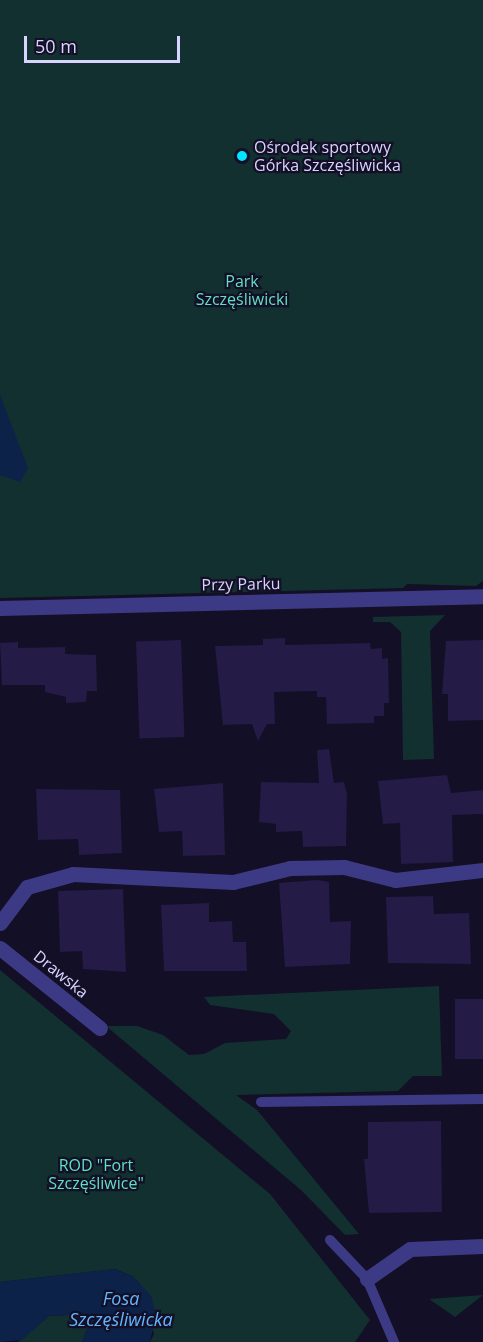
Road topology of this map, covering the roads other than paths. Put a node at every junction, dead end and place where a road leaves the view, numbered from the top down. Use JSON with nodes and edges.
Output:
{"nodes":[{"id":1,"x":483,"y":596,"type":"edge"},
{"id":2,"x":0,"y":608,"type":"edge"},
{"id":3,"x":483,"y":870,"type":"edge"},
{"id":4,"x":0,"y":923,"type":"edge"},
{"id":5,"x":0,"y":948,"type":"edge"},
{"id":6,"x":100,"y":1028,"type":"dead end"},
{"id":7,"x":483,"y":1099,"type":"edge"},
{"id":8,"x":261,"y":1102,"type":"dead end"},
{"id":9,"x":330,"y":1240,"type":"dead end"},
{"id":10,"x":483,"y":1246,"type":"edge"},
{"id":11,"x":368,"y":1279,"type":"junction"},
{"id":12,"x":394,"y":1342,"type":"edge"}],
"edges":[{"from":1,"to":2,"type":"street","name":"Przy Parku"},
{"from":3,"to":4,"type":"street"},
{"from":5,"to":6,"type":"street","name":"Drawska"},
{"from":7,"to":8,"type":"lane"},
{"from":9,"to":11,"type":"lane"},
{"from":10,"to":11,"type":"street"},
{"from":11,"to":12,"type":"lane"}]}
